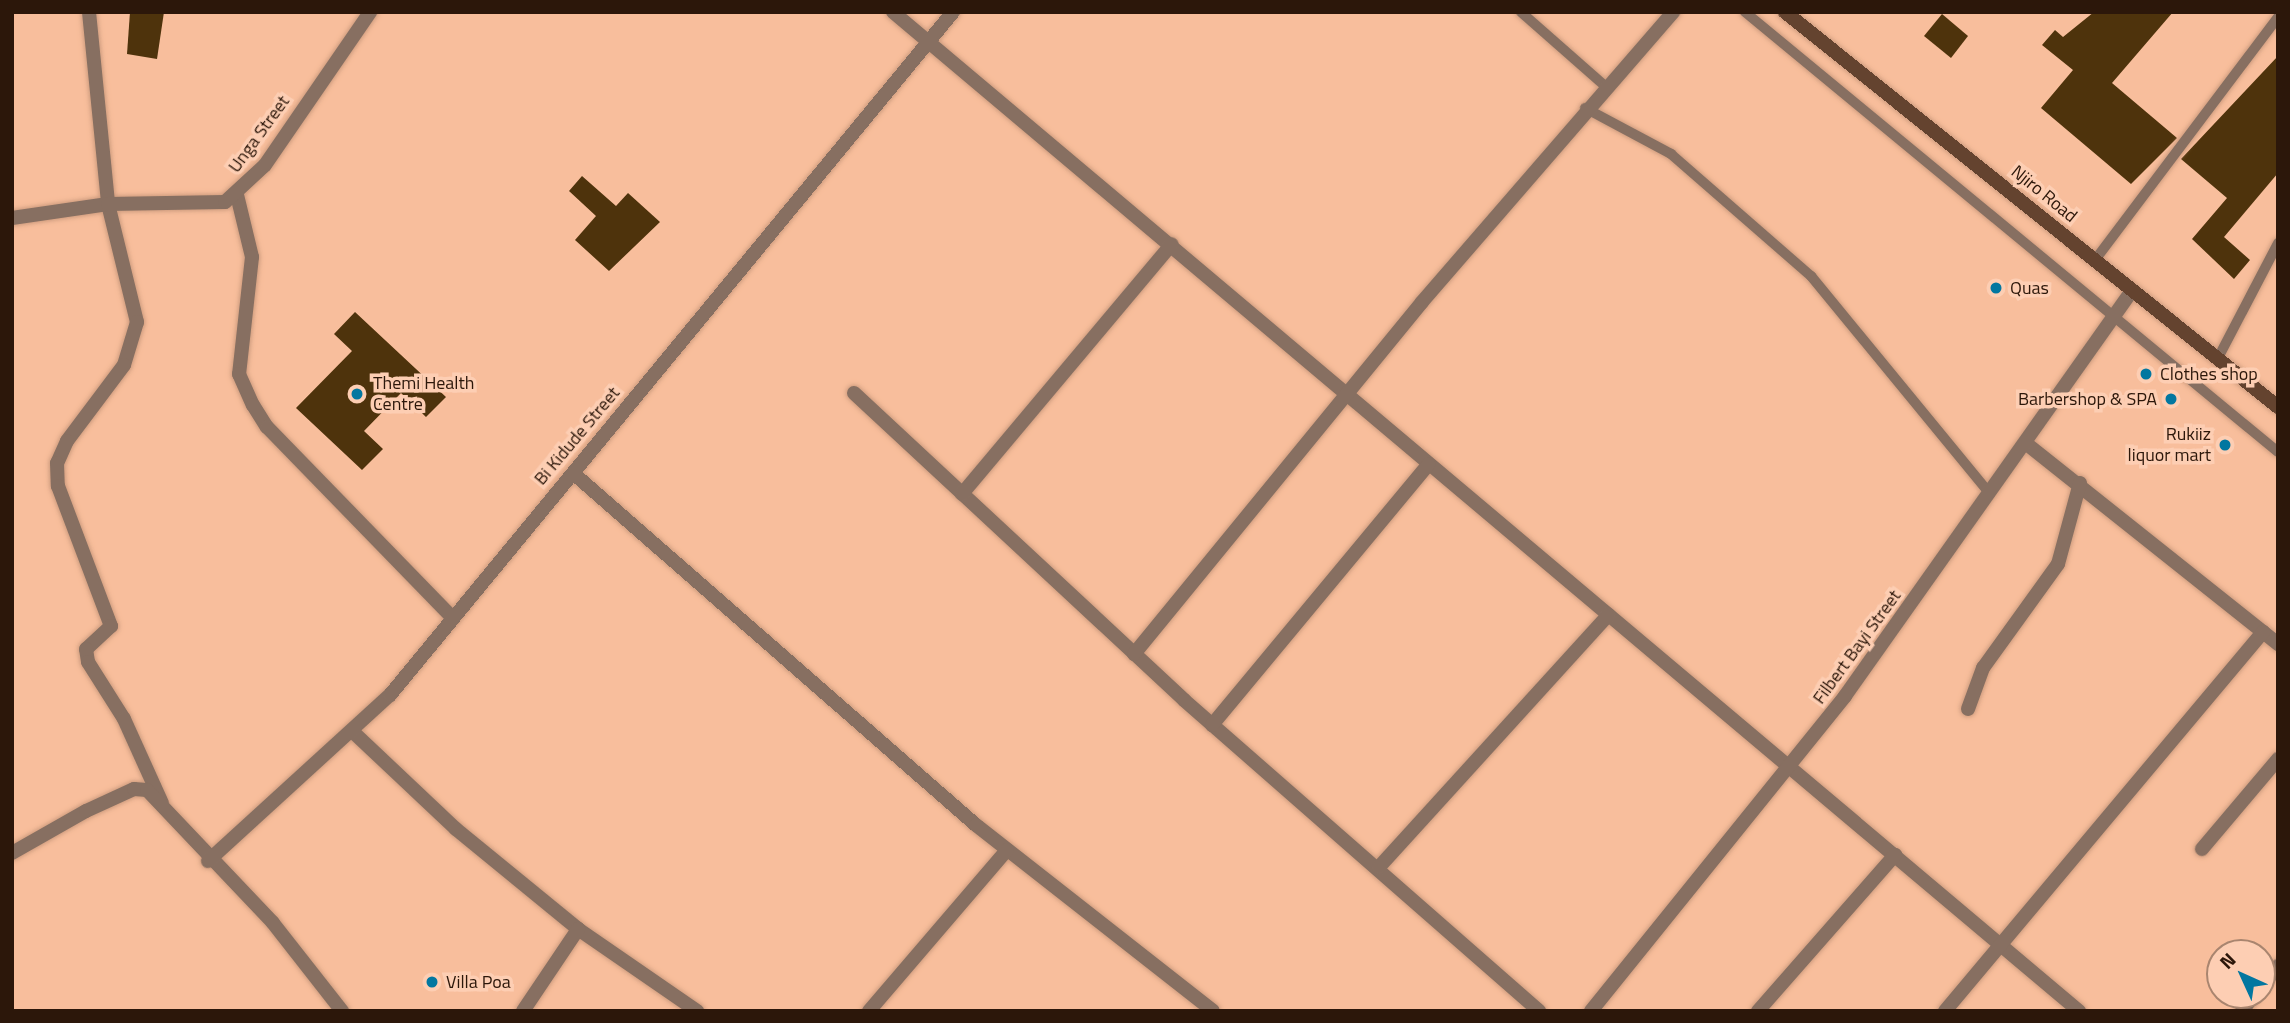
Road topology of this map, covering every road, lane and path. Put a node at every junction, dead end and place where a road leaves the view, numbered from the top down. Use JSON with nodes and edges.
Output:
{"nodes":[{"id":1,"x":89,"y":12,"type":"edge"},
{"id":2,"x":370,"y":12,"type":"edge"},
{"id":3,"x":893,"y":12,"type":"edge"},
{"id":4,"x":953,"y":12,"type":"edge"},
{"id":5,"x":1521,"y":12,"type":"edge"},
{"id":6,"x":1672,"y":12,"type":"edge"},
{"id":7,"x":1745,"y":12,"type":"edge"},
{"id":8,"x":1785,"y":12,"type":"edge"},
{"id":9,"x":2278,"y":17,"type":"edge"},
{"id":10,"x":930,"y":40,"type":"junction"},
{"id":11,"x":1605,"y":86,"type":"junction"},
{"id":12,"x":1585,"y":108,"type":"junction"},
{"id":13,"x":237,"y":195,"type":"junction"},
{"id":14,"x":108,"y":204,"type":"junction"},
{"id":15,"x":12,"y":218,"type":"edge"},
{"id":16,"x":2278,"y":243,"type":"edge"},
{"id":17,"x":1172,"y":244,"type":"junction"},
{"id":18,"x":2095,"y":260,"type":"junction"},
{"id":19,"x":2132,"y":290,"type":"junction"},
{"id":20,"x":2113,"y":321,"type":"junction"},
{"id":21,"x":2218,"y":358,"type":"junction"},
{"id":22,"x":1347,"y":392,"type":"junction"},
{"id":23,"x":854,"y":393,"type":"dead end"},
{"id":24,"x":2278,"y":407,"type":"edge"},
{"id":25,"x":2028,"y":445,"type":"junction"},
{"id":26,"x":2278,"y":452,"type":"edge"},
{"id":27,"x":1429,"y":464,"type":"junction"},
{"id":28,"x":573,"y":473,"type":"junction"},
{"id":29,"x":2080,"y":483,"type":"junction"},
{"id":30,"x":962,"y":494,"type":"junction"},
{"id":31,"x":1990,"y":494,"type":"junction"},
{"id":32,"x":1608,"y":615,"type":"junction"},
{"id":33,"x":453,"y":618,"type":"junction"},
{"id":34,"x":2263,"y":632,"type":"junction"},
{"id":35,"x":2278,"y":644,"type":"edge"},
{"id":36,"x":1134,"y":654,"type":"junction"},
{"id":37,"x":1968,"y":709,"type":"dead end"},
{"id":38,"x":1212,"y":725,"type":"junction"},
{"id":39,"x":353,"y":732,"type":"junction"},
{"id":40,"x":2278,"y":759,"type":"edge"},
{"id":41,"x":1791,"y":765,"type":"junction"},
{"id":42,"x":162,"y":803,"type":"junction"},
{"id":43,"x":2202,"y":849,"type":"dead end"},
{"id":44,"x":1007,"y":850,"type":"junction"},
{"id":45,"x":12,"y":853,"type":"edge"},
{"id":46,"x":1895,"y":855,"type":"junction"},
{"id":47,"x":208,"y":862,"type":"junction"},
{"id":48,"x":1379,"y":867,"type":"junction"},
{"id":49,"x":578,"y":929,"type":"junction"},
{"id":50,"x":2002,"y":945,"type":"junction"},
{"id":51,"x":342,"y":1011,"type":"edge"},
{"id":52,"x":523,"y":1011,"type":"edge"},
{"id":53,"x":697,"y":1011,"type":"edge"},
{"id":54,"x":869,"y":1011,"type":"edge"},
{"id":55,"x":1213,"y":1011,"type":"edge"},
{"id":56,"x":1539,"y":1011,"type":"edge"},
{"id":57,"x":1591,"y":1011,"type":"edge"},
{"id":58,"x":1758,"y":1011,"type":"edge"},
{"id":59,"x":1945,"y":1011,"type":"edge"},
{"id":60,"x":2079,"y":1011,"type":"edge"}],
"edges":[{"from":1,"to":14,"type":"street"},
{"from":2,"to":13,"type":"street","name":"Unga Street"},
{"from":3,"to":10,"type":"street"},
{"from":4,"to":10,"type":"street","name":"Bi Kidude Street"},
{"from":5,"to":11,"type":"lane"},
{"from":6,"to":11,"type":"street"},
{"from":7,"to":20,"type":"lane"},
{"from":8,"to":18,"type":"street","name":"Njiro Road"},
{"from":9,"to":18,"type":"lane"},
{"from":10,"to":17,"type":"street"},
{"from":10,"to":28,"type":"street","name":"Bi Kidude Street"},
{"from":11,"to":12,"type":"street"},
{"from":12,"to":22,"type":"street"},
{"from":12,"to":31,"type":"lane"},
{"from":13,"to":14,"type":"street","name":"Unga Street"},
{"from":13,"to":33,"type":"street"},
{"from":14,"to":15,"type":"street","name":"Unga Street"},
{"from":14,"to":42,"type":"street"},
{"from":16,"to":21,"type":"lane"},
{"from":17,"to":22,"type":"street"},
{"from":17,"to":30,"type":"street"},
{"from":18,"to":19,"type":"street","name":"Njiro Road"},
{"from":19,"to":20,"type":"street","name":"Filbert Bayi Street"},
{"from":19,"to":21,"type":"street","name":"Njiro Road"},
{"from":20,"to":25,"type":"street","name":"Filbert Bayi Street"},
{"from":20,"to":26,"type":"lane"},
{"from":21,"to":24,"type":"street","name":"Njiro Road"},
{"from":22,"to":27,"type":"street"},
{"from":22,"to":36,"type":"street"},
{"from":23,"to":30,"type":"street"},
{"from":25,"to":29,"type":"street"},
{"from":25,"to":31,"type":"street","name":"Filbert Bayi Street"},
{"from":27,"to":32,"type":"street"},
{"from":27,"to":38,"type":"street"},
{"from":28,"to":33,"type":"street","name":"Bi Kidude Street"},
{"from":28,"to":44,"type":"street"},
{"from":29,"to":34,"type":"street"},
{"from":29,"to":37,"type":"street"},
{"from":30,"to":36,"type":"street"},
{"from":31,"to":41,"type":"street","name":"Filbert Bayi Street"},
{"from":32,"to":41,"type":"street"},
{"from":32,"to":48,"type":"street"},
{"from":33,"to":39,"type":"street","name":"Bi Kidude Street"},
{"from":34,"to":35,"type":"street"},
{"from":34,"to":50,"type":"street"},
{"from":36,"to":38,"type":"street"},
{"from":38,"to":48,"type":"street"},
{"from":39,"to":47,"type":"street","name":"Bi Kidude Street"},
{"from":39,"to":49,"type":"street"},
{"from":40,"to":43,"type":"street"},
{"from":41,"to":46,"type":"street"},
{"from":41,"to":57,"type":"street","name":"Filbert Bayi Street"},
{"from":42,"to":45,"type":"street"},
{"from":42,"to":47,"type":"street"},
{"from":44,"to":54,"type":"street"},
{"from":44,"to":55,"type":"street"},
{"from":46,"to":50,"type":"street"},
{"from":46,"to":58,"type":"street"},
{"from":47,"to":51,"type":"street"},
{"from":48,"to":56,"type":"street"},
{"from":49,"to":52,"type":"street"},
{"from":49,"to":53,"type":"street"},
{"from":50,"to":59,"type":"street"},
{"from":50,"to":60,"type":"street"}]}
